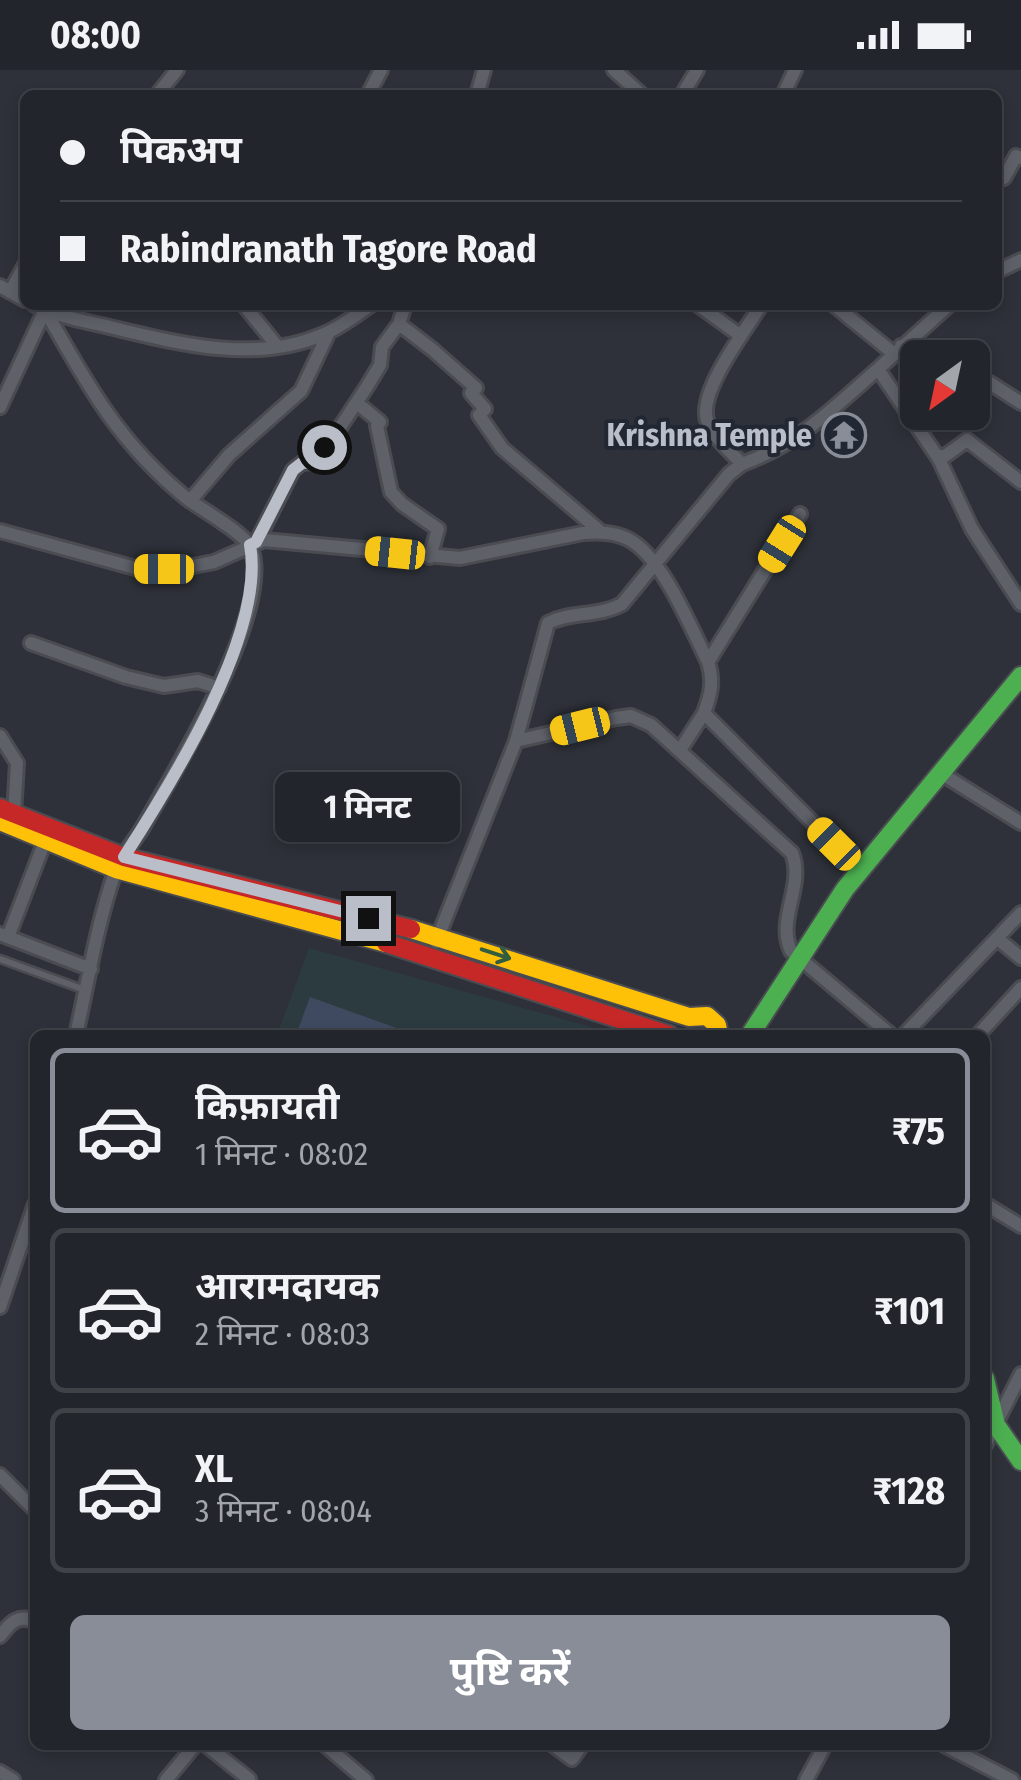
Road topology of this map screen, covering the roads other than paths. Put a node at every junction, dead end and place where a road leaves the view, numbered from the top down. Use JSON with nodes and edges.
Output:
{"nodes":[{"id":1,"x":177,"y":70,"type":"edge"},
{"id":2,"x":614,"y":70,"type":"edge"},
{"id":3,"x":161,"y":90,"type":"edge"},
{"id":4,"x":636,"y":90,"type":"edge"},
{"id":5,"x":1021,"y":158,"type":"edge"},
{"id":6,"x":1002,"y":176,"type":"edge"},
{"id":7,"x":39,"y":310,"type":"edge"},
{"id":8,"x":41,"y":310,"type":"edge"},
{"id":9,"x":48,"y":310,"type":"edge"},
{"id":10,"x":248,"y":310,"type":"edge"},
{"id":11,"x":363,"y":310,"type":"edge"},
{"id":12,"x":403,"y":310,"type":"edge"},
{"id":13,"x":705,"y":310,"type":"edge"},
{"id":14,"x":759,"y":310,"type":"edge"},
{"id":15,"x":841,"y":310,"type":"edge"},
{"id":16,"x":942,"y":310,"type":"edge"},
{"id":17,"x":399,"y":324,"type":"junction"},
{"id":18,"x":328,"y":332,"type":"junction"},
{"id":19,"x":741,"y":336,"type":"junction"},
{"id":20,"x":277,"y":346,"type":"junction"},
{"id":21,"x":897,"y":349,"type":"junction"},
{"id":22,"x":900,"y":350,"type":"edge"},
{"id":23,"x":878,"y":370,"type":"junction"},
{"id":24,"x":990,"y":382,"type":"edge"},
{"id":25,"x":356,"y":403,"type":"junction"},
{"id":26,"x":1021,"y":403,"type":"edge"},
{"id":27,"x":0,"y":407,"type":"edge"},
{"id":28,"x":937,"y":456,"type":"junction"},
{"id":29,"x":742,"y":464,"type":"junction"},
{"id":30,"x":1021,"y":482,"type":"edge"},
{"id":31,"x":190,"y":501,"type":"junction"},
{"id":32,"x":800,"y":514,"type":"dead end"},
{"id":33,"x":0,"y":531,"type":"edge"},
{"id":34,"x":600,"y":532,"type":"junction"},
{"id":35,"x":253,"y":544,"type":"junction"},
{"id":36,"x":430,"y":557,"type":"junction"},
{"id":37,"x":657,"y":566,"type":"junction"},
{"id":38,"x":1021,"y":604,"type":"edge"},
{"id":39,"x":30,"y":643,"type":"dead end"},
{"id":40,"x":708,"y":662,"type":"junction"},
{"id":41,"x":1021,"y":676,"type":"edge"},
{"id":42,"x":219,"y":688,"type":"junction"},
{"id":43,"x":704,"y":713,"type":"junction"},
{"id":44,"x":0,"y":736,"type":"edge"},
{"id":45,"x":516,"y":741,"type":"junction"},
{"id":46,"x":680,"y":750,"type":"junction"},
{"id":47,"x":939,"y":772,"type":"junction"},
{"id":48,"x":4,"y":814,"type":"edge"},
{"id":49,"x":1021,"y":823,"type":"edge"},
{"id":50,"x":45,"y":840,"type":"junction"},
{"id":51,"x":120,"y":863,"type":"junction"},
{"id":52,"x":860,"y":870,"type":"junction"},
{"id":53,"x":1021,"y":913,"type":"edge"},
{"id":54,"x":4,"y":935,"type":"edge"},
{"id":55,"x":438,"y":936,"type":"junction"},
{"id":56,"x":998,"y":939,"type":"junction"},
{"id":57,"x":430,"y":955,"type":"junction"},
{"id":58,"x":798,"y":958,"type":"junction"},
{"id":59,"x":1021,"y":958,"type":"edge"},
{"id":60,"x":0,"y":959,"type":"edge"},
{"id":61,"x":91,"y":969,"type":"junction"},
{"id":62,"x":1021,"y":988,"type":"edge"},
{"id":63,"x":86,"y":990,"type":"junction"},
{"id":64,"x":689,"y":1017,"type":"junction"},
{"id":65,"x":77,"y":1030,"type":"edge"},
{"id":66,"x":654,"y":1030,"type":"edge"},
{"id":67,"x":679,"y":1030,"type":"edge"},
{"id":68,"x":718,"y":1030,"type":"edge"},
{"id":69,"x":753,"y":1030,"type":"edge"},
{"id":70,"x":885,"y":1030,"type":"edge"},
{"id":71,"x":909,"y":1030,"type":"edge"},
{"id":72,"x":983,"y":1030,"type":"edge"},
{"id":73,"x":990,"y":1207,"type":"edge"},
{"id":74,"x":30,"y":1219,"type":"edge"},
{"id":75,"x":1021,"y":1226,"type":"edge"},
{"id":76,"x":0,"y":1307,"type":"edge"},
{"id":77,"x":1021,"y":1374,"type":"edge"},
{"id":78,"x":990,"y":1430,"type":"edge"},
{"id":79,"x":990,"y":1433,"type":"edge"},
{"id":80,"x":990,"y":1434,"type":"edge"},
{"id":81,"x":1021,"y":1462,"type":"edge"},
{"id":82,"x":1021,"y":1473,"type":"edge"},
{"id":83,"x":0,"y":1476,"type":"edge"},
{"id":84,"x":30,"y":1505,"type":"edge"},
{"id":85,"x":30,"y":1619,"type":"edge"},
{"id":86,"x":0,"y":1636,"type":"edge"},
{"id":87,"x":191,"y":1750,"type":"edge"},
{"id":88,"x":212,"y":1750,"type":"edge"},
{"id":89,"x":336,"y":1750,"type":"edge"},
{"id":90,"x":822,"y":1750,"type":"edge"},
{"id":91,"x":954,"y":1750,"type":"edge"},
{"id":92,"x":0,"y":1772,"type":"edge"},
{"id":93,"x":809,"y":1775,"type":"edge"},
{"id":94,"x":14,"y":1780,"type":"edge"},
{"id":95,"x":166,"y":1780,"type":"edge"},
{"id":96,"x":249,"y":1780,"type":"edge"},
{"id":97,"x":366,"y":1780,"type":"edge"},
{"id":98,"x":826,"y":1780,"type":"edge"},
{"id":99,"x":1012,"y":1780,"type":"edge"}],
"edges":[{"from":1,"to":3,"type":"street"},
{"from":2,"to":4,"type":"street"},
{"from":5,"to":6,"type":"street"},
{"from":7,"to":27,"type":"street"},
{"from":8,"to":31,"type":"street"},
{"from":9,"to":20,"type":"street"},
{"from":10,"to":20,"type":"street"},
{"from":11,"to":18,"type":"street"},
{"from":12,"to":17,"type":"street"},
{"from":13,"to":19,"type":"street"},
{"from":14,"to":19,"type":"street"},
{"from":15,"to":21,"type":"street"},
{"from":16,"to":21,"type":"street"},
{"from":17,"to":25,"type":"street"},
{"from":17,"to":34,"type":"street"},
{"from":18,"to":20,"type":"street"},
{"from":18,"to":31,"type":"street"},
{"from":19,"to":29,"type":"street"},
{"from":21,"to":22,"type":"street"},
{"from":21,"to":23,"type":"street"},
{"from":23,"to":28,"type":"street"},
{"from":23,"to":29,"type":"street"},
{"from":24,"to":26,"type":"street"},
{"from":25,"to":35,"type":"street"},
{"from":25,"to":36,"type":"street"},
{"from":28,"to":30,"type":"street"},
{"from":28,"to":38,"type":"street"},
{"from":29,"to":37,"type":"street"},
{"from":31,"to":35,"type":"street"},
{"from":32,"to":40,"type":"street"},
{"from":33,"to":35,"type":"street"},
{"from":34,"to":36,"type":"street"},
{"from":34,"to":37,"type":"street"},
{"from":35,"to":36,"type":"street"},
{"from":35,"to":42,"type":"street"},
{"from":37,"to":40,"type":"street"},
{"from":37,"to":45,"type":"street"},
{"from":39,"to":42,"type":"street"},
{"from":40,"to":43,"type":"street"},
{"from":41,"to":47,"type":"main road"},
{"from":42,"to":51,"type":"street"},
{"from":43,"to":46,"type":"street"},
{"from":43,"to":52,"type":"street"},
{"from":44,"to":48,"type":"street"},
{"from":45,"to":46,"type":"street"},
{"from":45,"to":55,"type":"street"},
{"from":46,"to":58,"type":"street"},
{"from":47,"to":49,"type":"street"},
{"from":47,"to":52,"type":"main road"},
{"from":48,"to":50,"type":"main road"},
{"from":48,"to":51,"type":"main road"},
{"from":50,"to":51,"type":"main road"},
{"from":50,"to":54,"type":"street"},
{"from":51,"to":55,"type":"main road"},
{"from":51,"to":57,"type":"main road"},
{"from":51,"to":61,"type":"street"},
{"from":52,"to":58,"type":"main road"},
{"from":53,"to":56,"type":"street"},
{"from":54,"to":61,"type":"street"},
{"from":55,"to":57,"type":"street"},
{"from":55,"to":64,"type":"main road","one_way":true},
{"from":56,"to":59,"type":"street"},
{"from":56,"to":71,"type":"street"},
{"from":57,"to":66,"type":"main road"},
{"from":58,"to":69,"type":"main road"},
{"from":58,"to":70,"type":"street"},
{"from":60,"to":63,"type":"lane"},
{"from":61,"to":63,"type":"street"},
{"from":62,"to":72,"type":"street"},
{"from":63,"to":65,"type":"street"},
{"from":64,"to":67,"type":"main road"},
{"from":64,"to":68,"type":"main road"},
{"from":73,"to":75,"type":"street"},
{"from":74,"to":76,"type":"street"},
{"from":77,"to":78,"type":"street"},
{"from":79,"to":81,"type":"main road"},
{"from":80,"to":82,"type":"main road"},
{"from":83,"to":84,"type":"street"},
{"from":85,"to":86,"type":"street"},
{"from":87,"to":95,"type":"street"},
{"from":88,"to":96,"type":"street"},
{"from":89,"to":97,"type":"street"},
{"from":90,"to":93,"type":"street"},
{"from":91,"to":99,"type":"street"},
{"from":92,"to":94,"type":"street"},
{"from":93,"to":98,"type":"street"}]}
